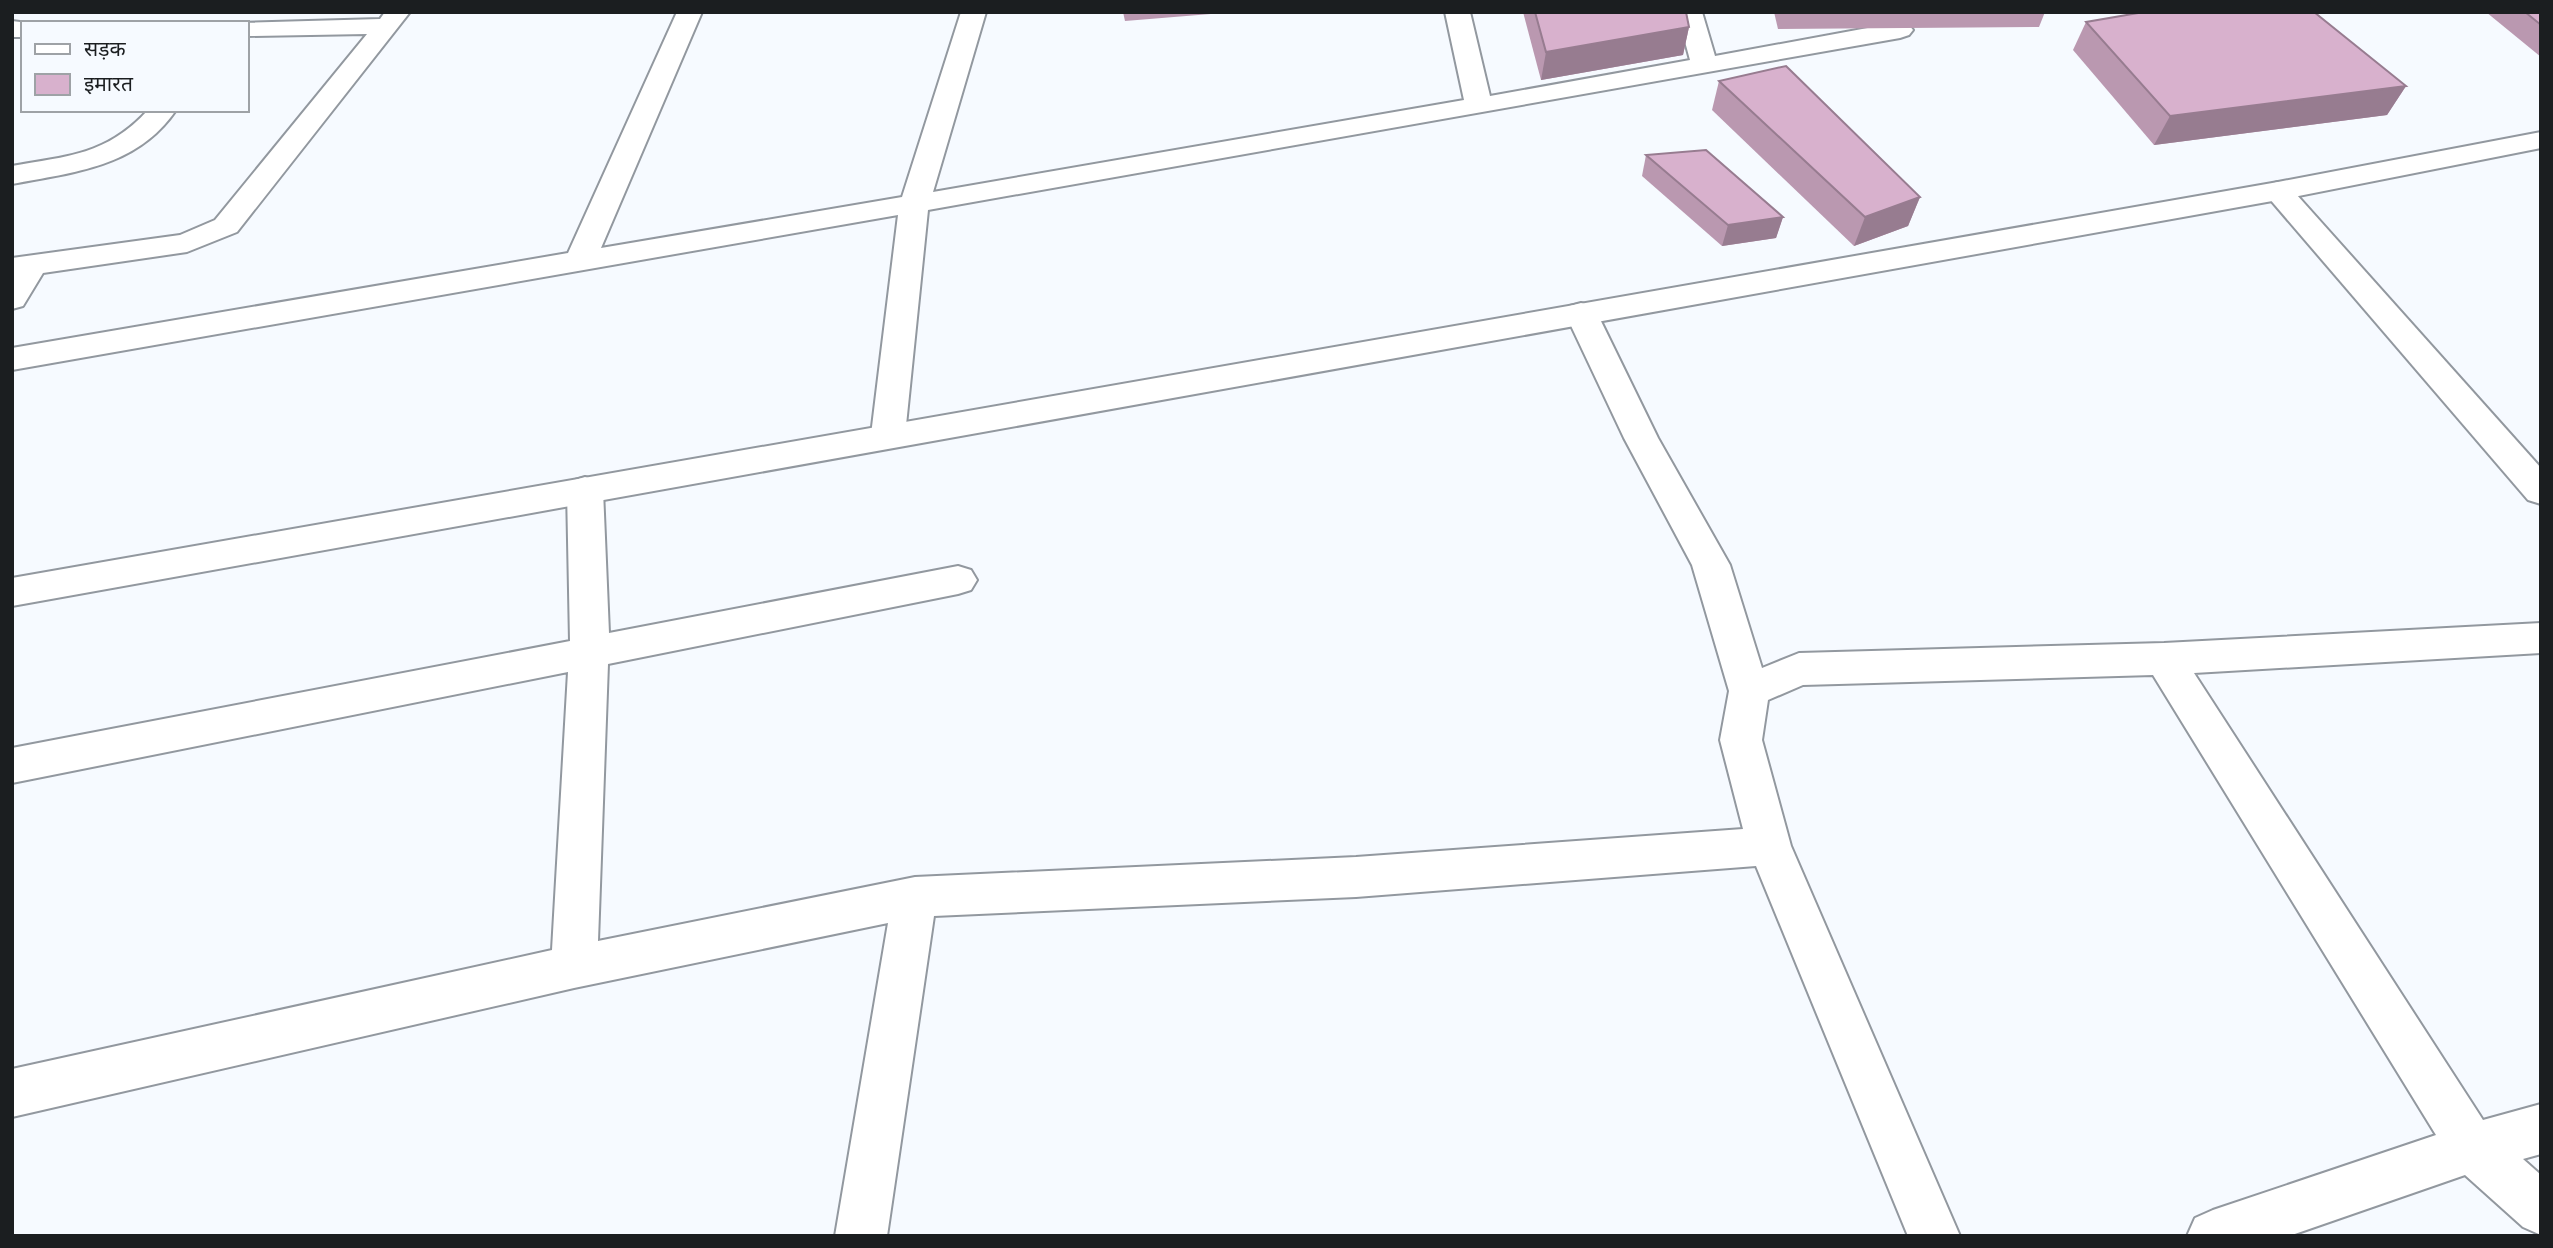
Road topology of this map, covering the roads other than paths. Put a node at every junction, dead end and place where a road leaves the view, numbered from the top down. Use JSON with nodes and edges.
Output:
{"nodes":[{"id":1,"x":690,"y":12,"type":"edge"},
{"id":2,"x":974,"y":12,"type":"edge"},
{"id":3,"x":1457,"y":12,"type":"edge"},
{"id":4,"x":1689,"y":12,"type":"edge"},
{"id":5,"x":392,"y":19,"type":"edge"},
{"id":6,"x":248,"y":28,"type":"edge"},
{"id":7,"x":1900,"y":30,"type":"dead end"},
{"id":8,"x":1704,"y":66,"type":"junction"},
{"id":9,"x":1479,"y":105,"type":"junction"},
{"id":10,"x":161,"y":112,"type":"edge"},
{"id":11,"x":2541,"y":140,"type":"edge"},
{"id":12,"x":12,"y":175,"type":"edge"},
{"id":13,"x":2278,"y":191,"type":"junction"},
{"id":14,"x":914,"y":205,"type":"junction"},
{"id":15,"x":581,"y":258,"type":"junction"},
{"id":16,"x":23,"y":266,"type":"edge"},
{"id":17,"x":12,"y":299,"type":"edge"},
{"id":18,"x":1581,"y":313,"type":"junction"},
{"id":19,"x":12,"y":359,"type":"edge"},
{"id":20,"x":888,"y":435,"type":"junction"},
{"id":21,"x":585,"y":489,"type":"junction"},
{"id":22,"x":2541,"y":491,"type":"edge"},
{"id":23,"x":958,"y":580,"type":"dead end"},
{"id":24,"x":12,"y":592,"type":"edge"},
{"id":25,"x":2541,"y":638,"type":"edge"},
{"id":26,"x":588,"y":652,"type":"junction"},
{"id":27,"x":2164,"y":659,"type":"junction"},
{"id":28,"x":1749,"y":691,"type":"junction"},
{"id":29,"x":12,"y":766,"type":"edge"},
{"id":30,"x":1769,"y":846,"type":"junction"},
{"id":31,"x":915,"y":897,"type":"junction"},
{"id":32,"x":575,"y":967,"type":"junction"},
{"id":33,"x":12,"y":1093,"type":"edge"},
{"id":34,"x":2541,"y":1129,"type":"edge"},
{"id":35,"x":2472,"y":1148,"type":"junction"},
{"id":36,"x":2541,"y":1209,"type":"edge"},
{"id":37,"x":861,"y":1236,"type":"edge"},
{"id":38,"x":1934,"y":1236,"type":"edge"},
{"id":39,"x":2213,"y":1236,"type":"edge"}],
"edges":[{"from":1,"to":15,"type":"street"},
{"from":2,"to":14,"type":"street"},
{"from":3,"to":9,"type":"street"},
{"from":4,"to":8,"type":"street"},
{"from":5,"to":6,"type":"street"},
{"from":5,"to":16,"type":"street"},
{"from":7,"to":8,"type":"street"},
{"from":8,"to":9,"type":"street"},
{"from":9,"to":14,"type":"street"},
{"from":10,"to":12,"type":"street"},
{"from":11,"to":13,"type":"street"},
{"from":13,"to":18,"type":"street"},
{"from":13,"to":22,"type":"street"},
{"from":14,"to":15,"type":"street"},
{"from":14,"to":20,"type":"street"},
{"from":15,"to":19,"type":"street"},
{"from":16,"to":17,"type":"street"},
{"from":18,"to":20,"type":"street"},
{"from":18,"to":28,"type":"street"},
{"from":20,"to":21,"type":"street"},
{"from":21,"to":24,"type":"street"},
{"from":21,"to":26,"type":"street"},
{"from":23,"to":26,"type":"street"},
{"from":25,"to":27,"type":"street"},
{"from":26,"to":29,"type":"street"},
{"from":26,"to":32,"type":"street"},
{"from":27,"to":28,"type":"street"},
{"from":27,"to":35,"type":"street"},
{"from":28,"to":30,"type":"street"},
{"from":30,"to":31,"type":"street"},
{"from":30,"to":38,"type":"street"},
{"from":31,"to":32,"type":"street"},
{"from":31,"to":37,"type":"street"},
{"from":32,"to":33,"type":"street"},
{"from":34,"to":35,"type":"street"},
{"from":35,"to":36,"type":"street"},
{"from":35,"to":39,"type":"street"}]}
